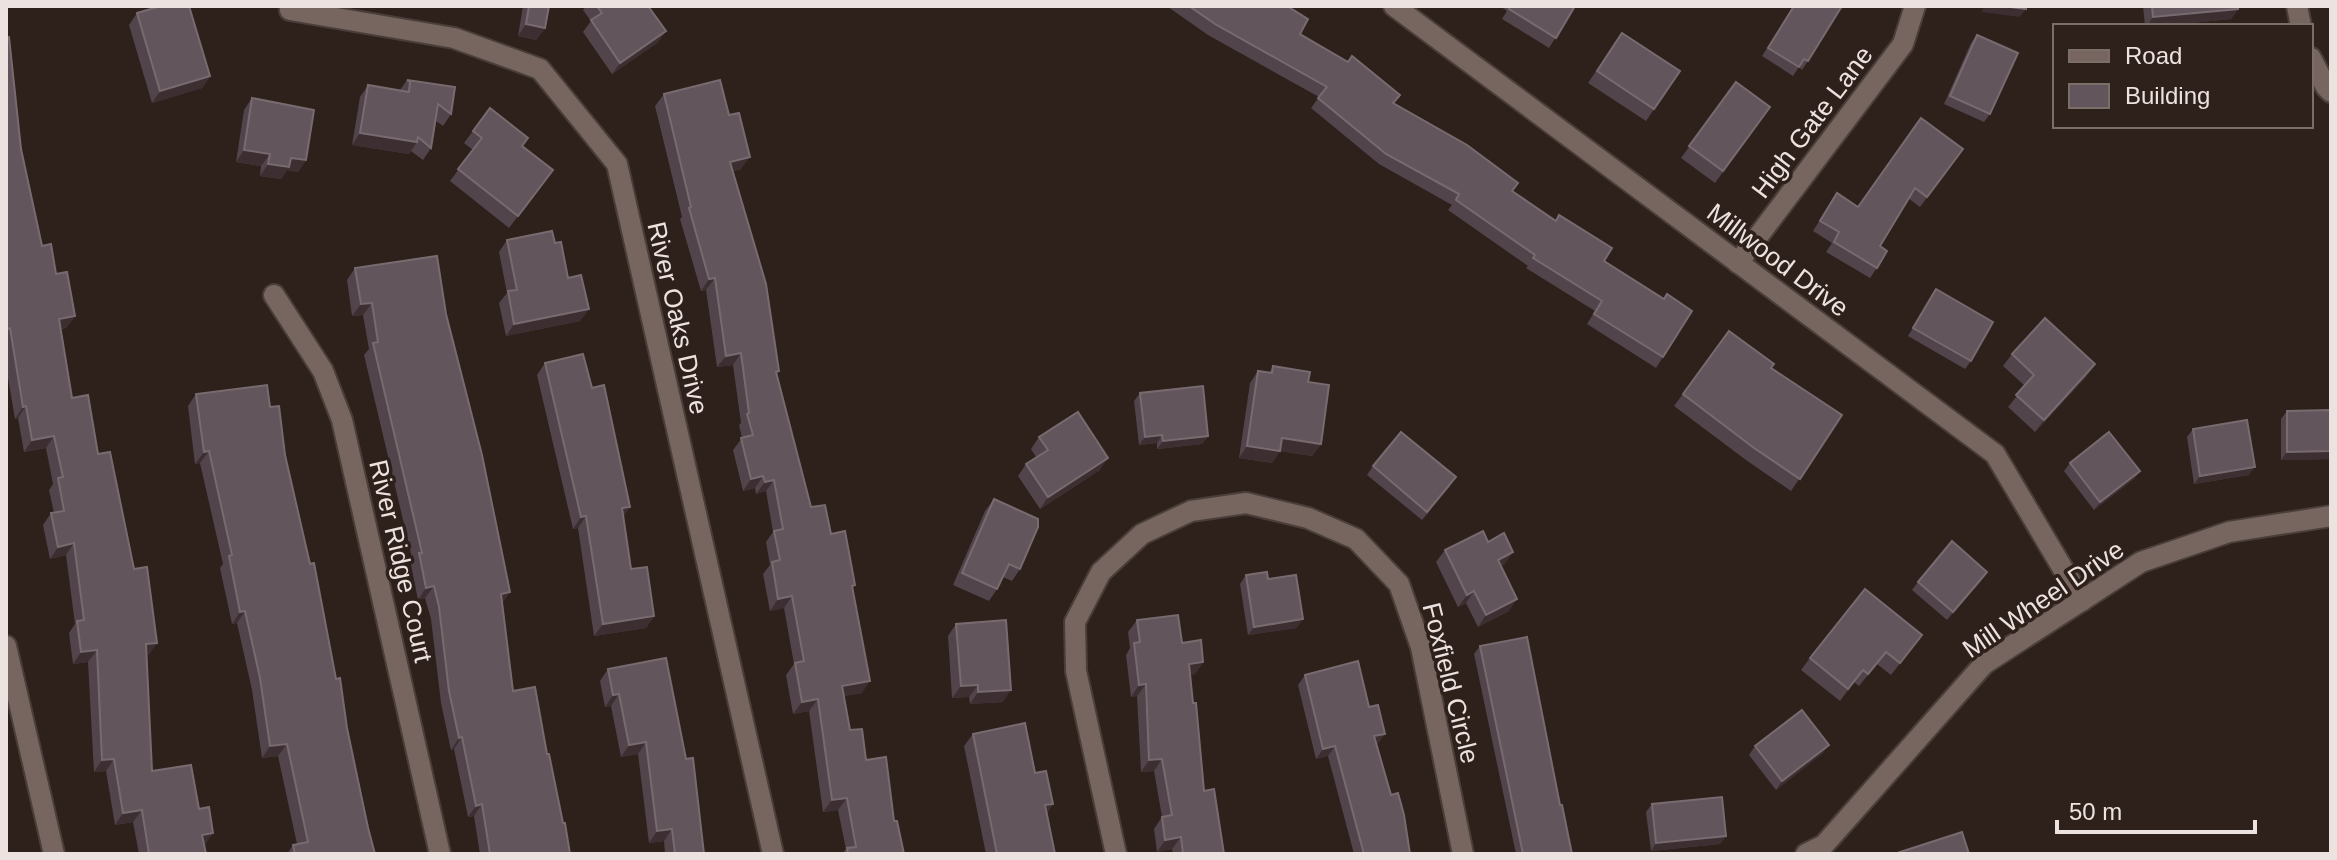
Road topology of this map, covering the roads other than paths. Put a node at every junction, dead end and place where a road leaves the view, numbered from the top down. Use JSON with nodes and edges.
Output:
{"nodes":[{"id":1,"x":1394,"y":6,"type":"edge"},
{"id":2,"x":1915,"y":6,"type":"edge"},
{"id":3,"x":290,"y":10,"type":"dead end"},
{"id":4,"x":2313,"y":62,"type":"edge"},
{"id":5,"x":2331,"y":92,"type":"edge"},
{"id":6,"x":1738,"y":263,"type":"junction"},
{"id":7,"x":274,"y":295,"type":"dead end"},
{"id":8,"x":2331,"y":516,"type":"edge"},
{"id":9,"x":2082,"y":601,"type":"junction"},
{"id":10,"x":6,"y":646,"type":"edge"},
{"id":11,"x":1810,"y":853,"type":"edge"},
{"id":12,"x":54,"y":854,"type":"edge"},
{"id":13,"x":440,"y":854,"type":"edge"},
{"id":14,"x":773,"y":854,"type":"edge"},
{"id":15,"x":1116,"y":854,"type":"edge"},
{"id":16,"x":1463,"y":854,"type":"edge"}],
"edges":[{"from":1,"to":6,"type":"street","name":"Millwood Drive"},
{"from":2,"to":6,"type":"street","name":"High Gate Lane"},
{"from":3,"to":14,"type":"street","name":"River Oaks Drive"},
{"from":4,"to":5,"type":"street"},
{"from":6,"to":9,"type":"street","name":"Millwood Drive"},
{"from":7,"to":13,"type":"street","name":"River Ridge Court"},
{"from":8,"to":9,"type":"street","name":"Mill Wheel Drive"},
{"from":9,"to":11,"type":"street","name":"Mill Wheel Drive"},
{"from":10,"to":12,"type":"street"},
{"from":15,"to":16,"type":"street","name":"Foxfield Circle"}]}
